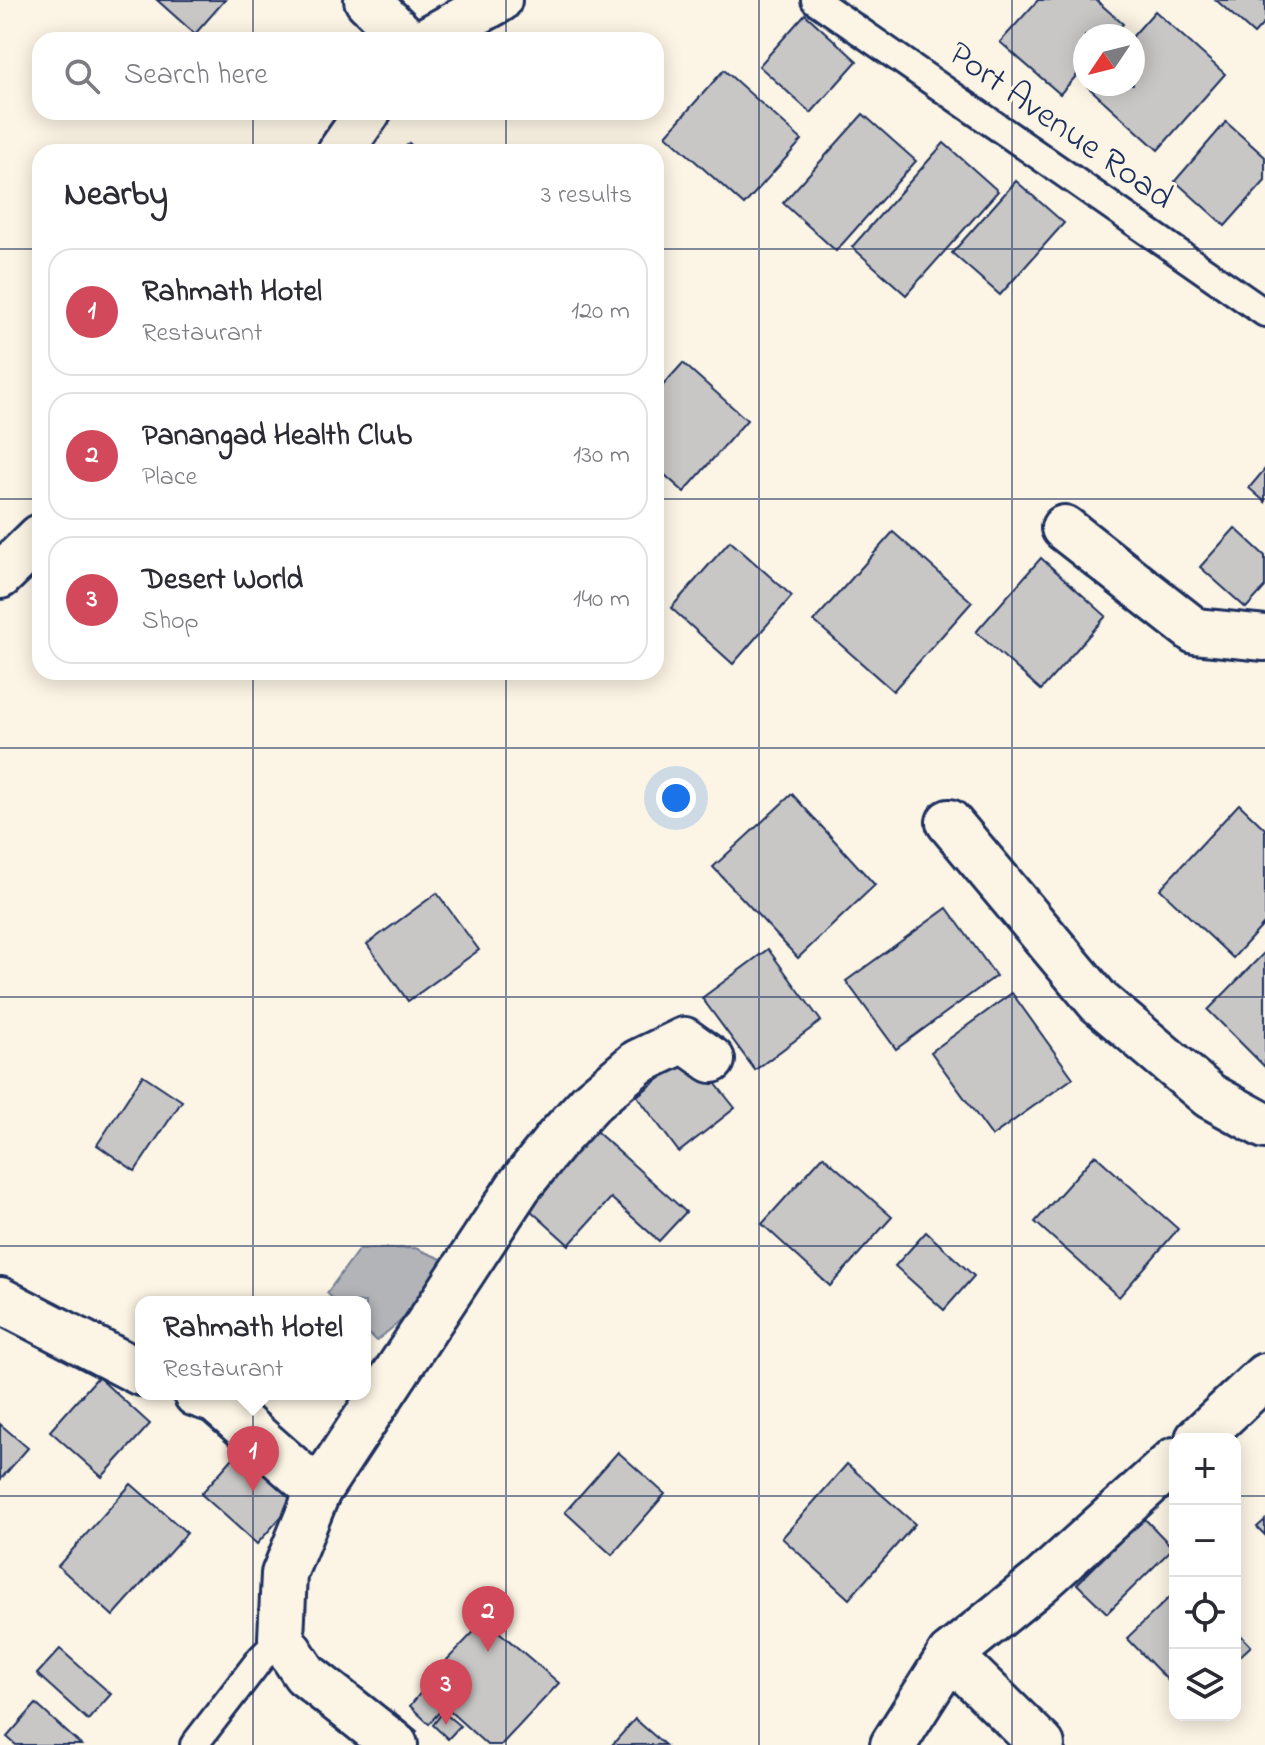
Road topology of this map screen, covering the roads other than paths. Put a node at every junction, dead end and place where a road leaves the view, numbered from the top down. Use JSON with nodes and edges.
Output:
{"nodes":[{"id":1,"x":367,"y":0,"type":"edge"},
{"id":2,"x":499,"y":0,"type":"edge"},
{"id":3,"x":815,"y":0,"type":"edge"},
{"id":4,"x":399,"y":32,"type":"edge"},
{"id":5,"x":441,"y":32,"type":"edge"},
{"id":6,"x":362,"y":120,"type":"edge"},
{"id":7,"x":346,"y":144,"type":"edge"},
{"id":8,"x":1265,"y":313,"type":"edge"},
{"id":9,"x":1064,"y":528,"type":"dead end"},
{"id":10,"x":32,"y":545,"type":"edge"},
{"id":11,"x":0,"y":576,"type":"edge"},
{"id":12,"x":1265,"y":638,"type":"edge"},
{"id":13,"x":949,"y":822,"type":"dead end"},
{"id":14,"x":712,"y":1060,"type":"dead end"},
{"id":15,"x":1265,"y":1126,"type":"edge"},
{"id":16,"x":0,"y":1300,"type":"edge"},
{"id":17,"x":135,"y":1371,"type":"edge"},
{"id":18,"x":1265,"y":1376,"type":"edge"},
{"id":19,"x":213,"y":1400,"type":"edge"},
{"id":20,"x":1204,"y":1433,"type":"edge"},
{"id":21,"x":1169,"y":1465,"type":"edge"},
{"id":22,"x":318,"y":1491,"type":"junction"},
{"id":23,"x":281,"y":1638,"type":"junction"},
{"id":24,"x":950,"y":1655,"type":"junction"},
{"id":25,"x":194,"y":1745,"type":"edge"},
{"id":26,"x":395,"y":1745,"type":"edge"},
{"id":27,"x":893,"y":1745,"type":"edge"},
{"id":28,"x":1042,"y":1745,"type":"edge"}],
"edges":[{"from":1,"to":4,"type":"street"},
{"from":2,"to":5,"type":"street"},
{"from":3,"to":8,"type":"lane","name":"Port Avenue Road"},
{"from":6,"to":7,"type":"street"},
{"from":9,"to":12,"type":"street"},
{"from":10,"to":11,"type":"street"},
{"from":13,"to":15,"type":"street"},
{"from":14,"to":22,"type":"street"},
{"from":16,"to":17,"type":"street"},
{"from":18,"to":20,"type":"street"},
{"from":19,"to":22,"type":"street"},
{"from":21,"to":24,"type":"street"},
{"from":22,"to":23,"type":"street"},
{"from":23,"to":25,"type":"lane"},
{"from":23,"to":26,"type":"street"},
{"from":24,"to":27,"type":"street"},
{"from":24,"to":28,"type":"street"}]}
